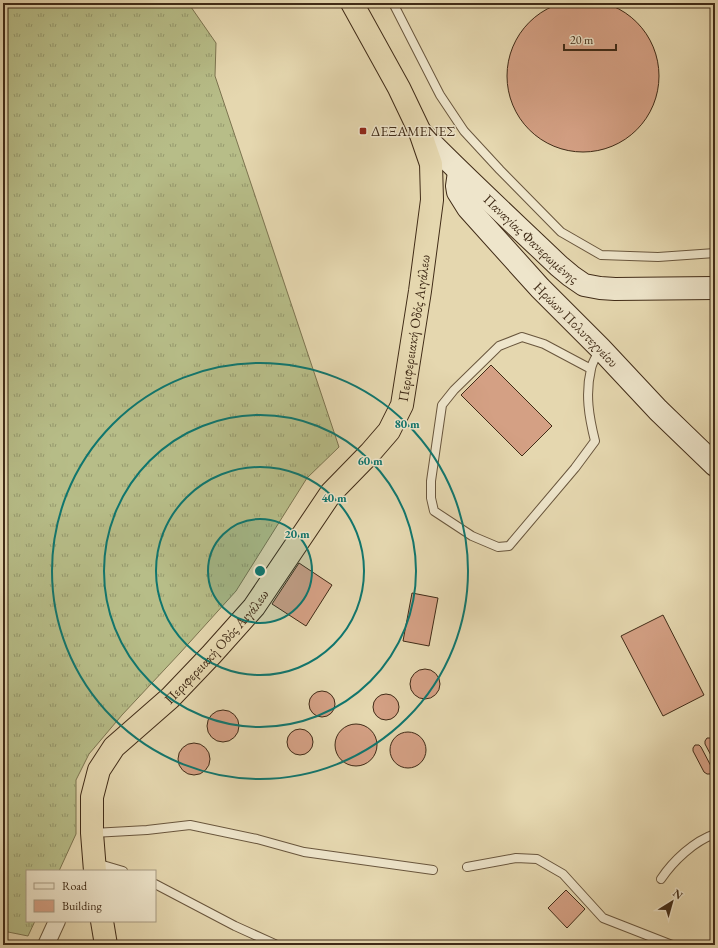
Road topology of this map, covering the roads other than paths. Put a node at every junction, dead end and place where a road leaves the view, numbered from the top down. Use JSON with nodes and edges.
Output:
{"nodes":[{"id":1,"x":352,"y":3,"type":"edge"},
{"id":2,"x":393,"y":3,"type":"edge"},
{"id":3,"x":420,"y":132,"type":"junction"},
{"id":4,"x":459,"y":172,"type":"junction"},
{"id":5,"x":715,"y":253,"type":"edge"},
{"id":6,"x":712,"y":292,"type":"edge"},
{"id":7,"x":600,"y":348,"type":"junction"},
{"id":8,"x":591,"y":369,"type":"junction"},
{"id":9,"x":715,"y":465,"type":"edge"},
{"id":10,"x":92,"y":833,"type":"junction"},
{"id":11,"x":715,"y":834,"type":"edge"},
{"id":12,"x":90,"y":868,"type":"edge"},
{"id":13,"x":467,"y":868,"type":"dead end"},
{"id":14,"x":112,"y":870,"type":"edge"},
{"id":15,"x":433,"y":870,"type":"dead end"},
{"id":16,"x":661,"y":879,"type":"dead end"},
{"id":17,"x":156,"y":885,"type":"edge"},
{"id":18,"x":57,"y":922,"type":"edge"},
{"id":19,"x":102,"y":922,"type":"edge"},
{"id":20,"x":46,"y":945,"type":"edge"},
{"id":21,"x":106,"y":945,"type":"edge"},
{"id":22,"x":277,"y":945,"type":"edge"},
{"id":23,"x":672,"y":945,"type":"edge"}],
"edges":[{"from":1,"to":3,"type":"highway","name":"Περιφερειακή Οδός Αιγάλεω"},
{"from":2,"to":5,"type":"lane"},
{"from":3,"to":4,"type":"street","name":"Παναγίας Φανερωμένης"},
{"from":3,"to":10,"type":"highway","name":"Περιφερειακή Οδός Αιγάλεω"},
{"from":4,"to":6,"type":"street","name":"Παναγίας Φανερωμένης"},
{"from":4,"to":7,"type":"street","name":"Ηρώων Πολυτεχνείου"},
{"from":7,"to":8,"type":"lane"},
{"from":7,"to":9,"type":"street","name":"Ηρώων Πολυτεχνείου"},
{"from":8,"to":8,"type":"lane"},
{"from":10,"to":12,"type":"highway","name":"Περιφερειακή Οδός Αιγάλεω"},
{"from":10,"to":15,"type":"lane"},
{"from":11,"to":16,"type":"lane"},
{"from":12,"to":14,"type":"lane"},
{"from":13,"to":23,"type":"lane"},
{"from":17,"to":22,"type":"lane"},
{"from":18,"to":20,"type":"street"},
{"from":19,"to":21,"type":"highway"}]}
